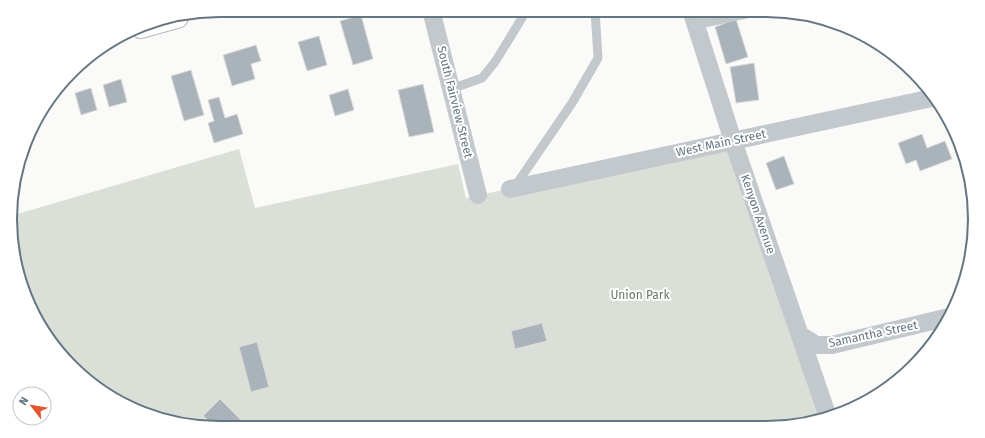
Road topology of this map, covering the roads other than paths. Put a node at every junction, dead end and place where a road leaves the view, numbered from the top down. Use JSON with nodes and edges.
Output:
{"nodes":[{"id":1,"x":433,"y":17,"type":"edge"},
{"id":2,"x":523,"y":17,"type":"edge"},
{"id":3,"x":595,"y":17,"type":"edge"},
{"id":4,"x":693,"y":17,"type":"edge"},
{"id":5,"x":451,"y":89,"type":"junction"},
{"id":6,"x":928,"y":99,"type":"edge"},
{"id":7,"x":734,"y":141,"type":"junction"},
{"id":8,"x":510,"y":188,"type":"joint"},
{"id":9,"x":478,"y":195,"type":"dead end"},
{"id":10,"x":942,"y":319,"type":"edge"},
{"id":11,"x":800,"y":335,"type":"junction"},
{"id":12,"x":826,"y":412,"type":"edge"}],
"edges":[{"from":1,"to":5,"type":"street","name":"South Fairview Street"},
{"from":2,"to":5,"type":"lane"},
{"from":3,"to":8,"type":"lane"},
{"from":4,"to":7,"type":"street","name":"Kenyon Avenue"},
{"from":5,"to":9,"type":"street","name":"South Fairview Street"},
{"from":6,"to":7,"type":"street","name":"West Main Street"},
{"from":7,"to":8,"type":"street","name":"West Main Street"},
{"from":7,"to":11,"type":"street","name":"Kenyon Avenue"},
{"from":10,"to":11,"type":"street","name":"Samantha Street"},
{"from":11,"to":12,"type":"street","name":"Kenyon Avenue"}]}
